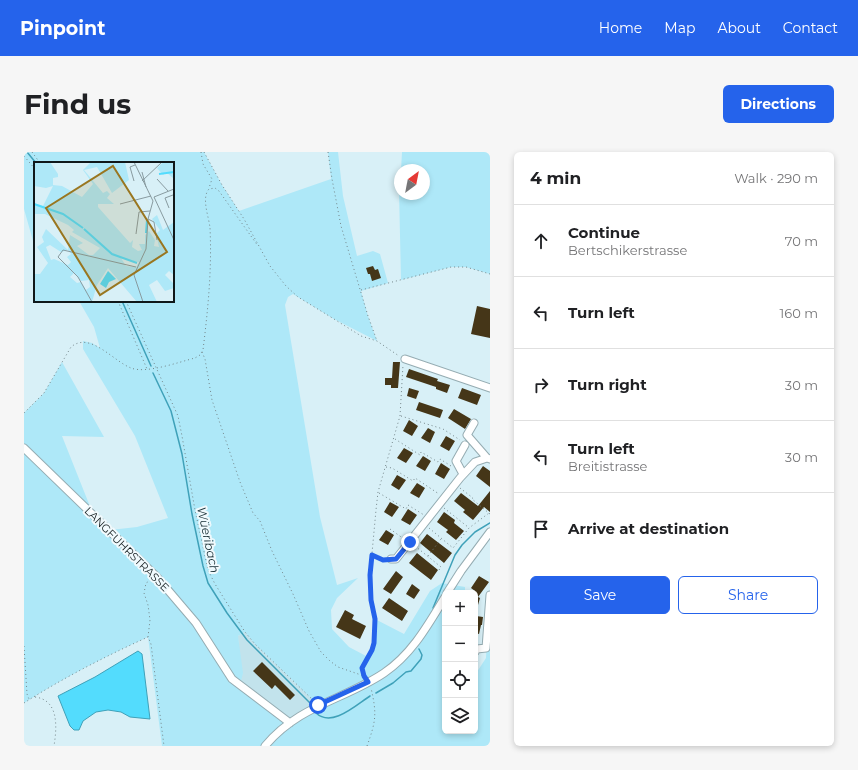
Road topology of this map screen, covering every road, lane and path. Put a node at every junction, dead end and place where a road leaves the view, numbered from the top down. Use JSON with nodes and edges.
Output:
{"nodes":[{"id":1,"x":32,"y":152,"type":"edge"},
{"id":2,"x":202,"y":152,"type":"edge"},
{"id":3,"x":328,"y":152,"type":"edge"},
{"id":4,"x":24,"y":156,"type":"edge"},
{"id":5,"x":39,"y":162,"type":"edge"},
{"id":6,"x":34,"y":168,"type":"edge"},
{"id":7,"x":209,"y":189,"type":"junction"},
{"id":8,"x":260,"y":248,"type":"junction"},
{"id":9,"x":490,"y":274,"type":"edge"},
{"id":10,"x":361,"y":291,"type":"junction"},
{"id":11,"x":118,"y":302,"type":"edge"},
{"id":12,"x":126,"y":302,"type":"edge"},
{"id":13,"x":377,"y":341,"type":"junction"},
{"id":14,"x":202,"y":352,"type":"junction"},
{"id":15,"x":405,"y":359,"type":"junction"},
{"id":16,"x":156,"y":368,"type":"junction"},
{"id":17,"x":148,"y":370,"type":"junction"},
{"id":18,"x":490,"y":388,"type":"edge"},
{"id":19,"x":24,"y":413,"type":"edge"},
{"id":20,"x":400,"y":416,"type":"junction"},
{"id":21,"x":474,"y":423,"type":"dead end"},
{"id":22,"x":394,"y":438,"type":"junction"},
{"id":23,"x":465,"y":445,"type":"joint"},
{"id":24,"x":24,"y":448,"type":"edge"},
{"id":25,"x":488,"y":458,"type":"edge"},
{"id":26,"x":386,"y":466,"type":"junction"},
{"id":27,"x":459,"y":478,"type":"junction"},
{"id":28,"x":378,"y":492,"type":"junction"},
{"id":29,"x":441,"y":501,"type":"junction"},
{"id":30,"x":489,"y":514,"type":"edge"},
{"id":31,"x":426,"y":521,"type":"junction"},
{"id":32,"x":468,"y":528,"type":"junction"},
{"id":33,"x":390,"y":529,"type":"dead end"},
{"id":34,"x":490,"y":532,"type":"edge"},
{"id":35,"x":442,"y":539,"type":"junction"},
{"id":36,"x":410,"y":542,"type":"junction"},
{"id":37,"x":372,"y":555,"type":"junction"},
{"id":38,"x":428,"y":556,"type":"junction"},
{"id":39,"x":391,"y":559,"type":"joint"},
{"id":40,"x":438,"y":570,"type":"dead end"},
{"id":41,"x":156,"y":576,"type":"junction"},
{"id":42,"x":450,"y":590,"type":"edge"},
{"id":43,"x":490,"y":595,"type":"edge"},
{"id":44,"x":442,"y":602,"type":"edge"},
{"id":45,"x":148,"y":637,"type":"junction"},
{"id":46,"x":24,"y":646,"type":"edge"},
{"id":47,"x":478,"y":649,"type":"edge"},
{"id":48,"x":366,"y":679,"type":"junction"},
{"id":49,"x":34,"y":697,"type":"junction"},
{"id":50,"x":30,"y":700,"type":"junction"},
{"id":51,"x":24,"y":703,"type":"edge"},
{"id":52,"x":318,"y":705,"type":"junction"},
{"id":53,"x":290,"y":723,"type":"junction"},
{"id":54,"x":54,"y":746,"type":"edge"},
{"id":55,"x":164,"y":746,"type":"edge"},
{"id":56,"x":265,"y":746,"type":"edge"},
{"id":57,"x":367,"y":746,"type":"edge"}],
"edges":[{"from":1,"to":5,"type":"path"},
{"from":2,"to":7,"type":"path"},
{"from":2,"to":8,"type":"path"},
{"from":3,"to":10,"type":"path"},
{"from":4,"to":6,"type":"path"},
{"from":7,"to":8,"type":"path"},
{"from":7,"to":14,"type":"path"},
{"from":8,"to":13,"type":"path"},
{"from":9,"to":10,"type":"path"},
{"from":10,"to":13,"type":"path"},
{"from":11,"to":17,"type":"path"},
{"from":12,"to":16,"type":"path"},
{"from":13,"to":15,"type":"path"},
{"from":14,"to":16,"type":"path"},
{"from":14,"to":48,"type":"path"},
{"from":15,"to":18,"type":"street"},
{"from":15,"to":20,"type":"path"},
{"from":16,"to":17,"type":"path"},
{"from":16,"to":52,"type":"path"},
{"from":17,"to":19,"type":"path"},
{"from":20,"to":22,"type":"path"},
{"from":20,"to":23,"type":"path"},
{"from":21,"to":25,"type":"street"},
{"from":22,"to":26,"type":"path"},
{"from":22,"to":27,"type":"path"},
{"from":23,"to":27,"type":"street"},
{"from":24,"to":41,"type":"street","name":"LANGFUHRSTRASSE"},
{"from":25,"to":27,"type":"street"},
{"from":26,"to":28,"type":"path"},
{"from":26,"to":29,"type":"path"},
{"from":27,"to":29,"type":"street"},
{"from":27,"to":30,"type":"path"},
{"from":28,"to":31,"type":"path"},
{"from":28,"to":37,"type":"path"},
{"from":29,"to":31,"type":"street"},
{"from":29,"to":32,"type":"path"},
{"from":30,"to":32,"type":"path"},
{"from":31,"to":35,"type":"path"},
{"from":31,"to":36,"type":"street"},
{"from":32,"to":35,"type":"path"},
{"from":33,"to":36,"type":"path"},
{"from":34,"to":42,"type":"street"},
{"from":35,"to":38,"type":"path"},
{"from":36,"to":38,"type":"path"},
{"from":36,"to":39,"type":"street"},
{"from":37,"to":39,"type":"path"},
{"from":37,"to":48,"type":"path"},
{"from":38,"to":40,"type":"path"},
{"from":41,"to":45,"type":"path"},
{"from":41,"to":53,"type":"street","name":"LANGFUHRSTRASSE"},
{"from":43,"to":47,"type":"street"},
{"from":44,"to":48,"type":"street"},
{"from":45,"to":49,"type":"path"},
{"from":45,"to":55,"type":"path"},
{"from":46,"to":50,"type":"path"},
{"from":48,"to":52,"type":"street"},
{"from":48,"to":57,"type":"path"},
{"from":49,"to":50,"type":"path"},
{"from":49,"to":54,"type":"path"},
{"from":50,"to":51,"type":"path"},
{"from":52,"to":53,"type":"street"},
{"from":53,"to":56,"type":"street"}]}
